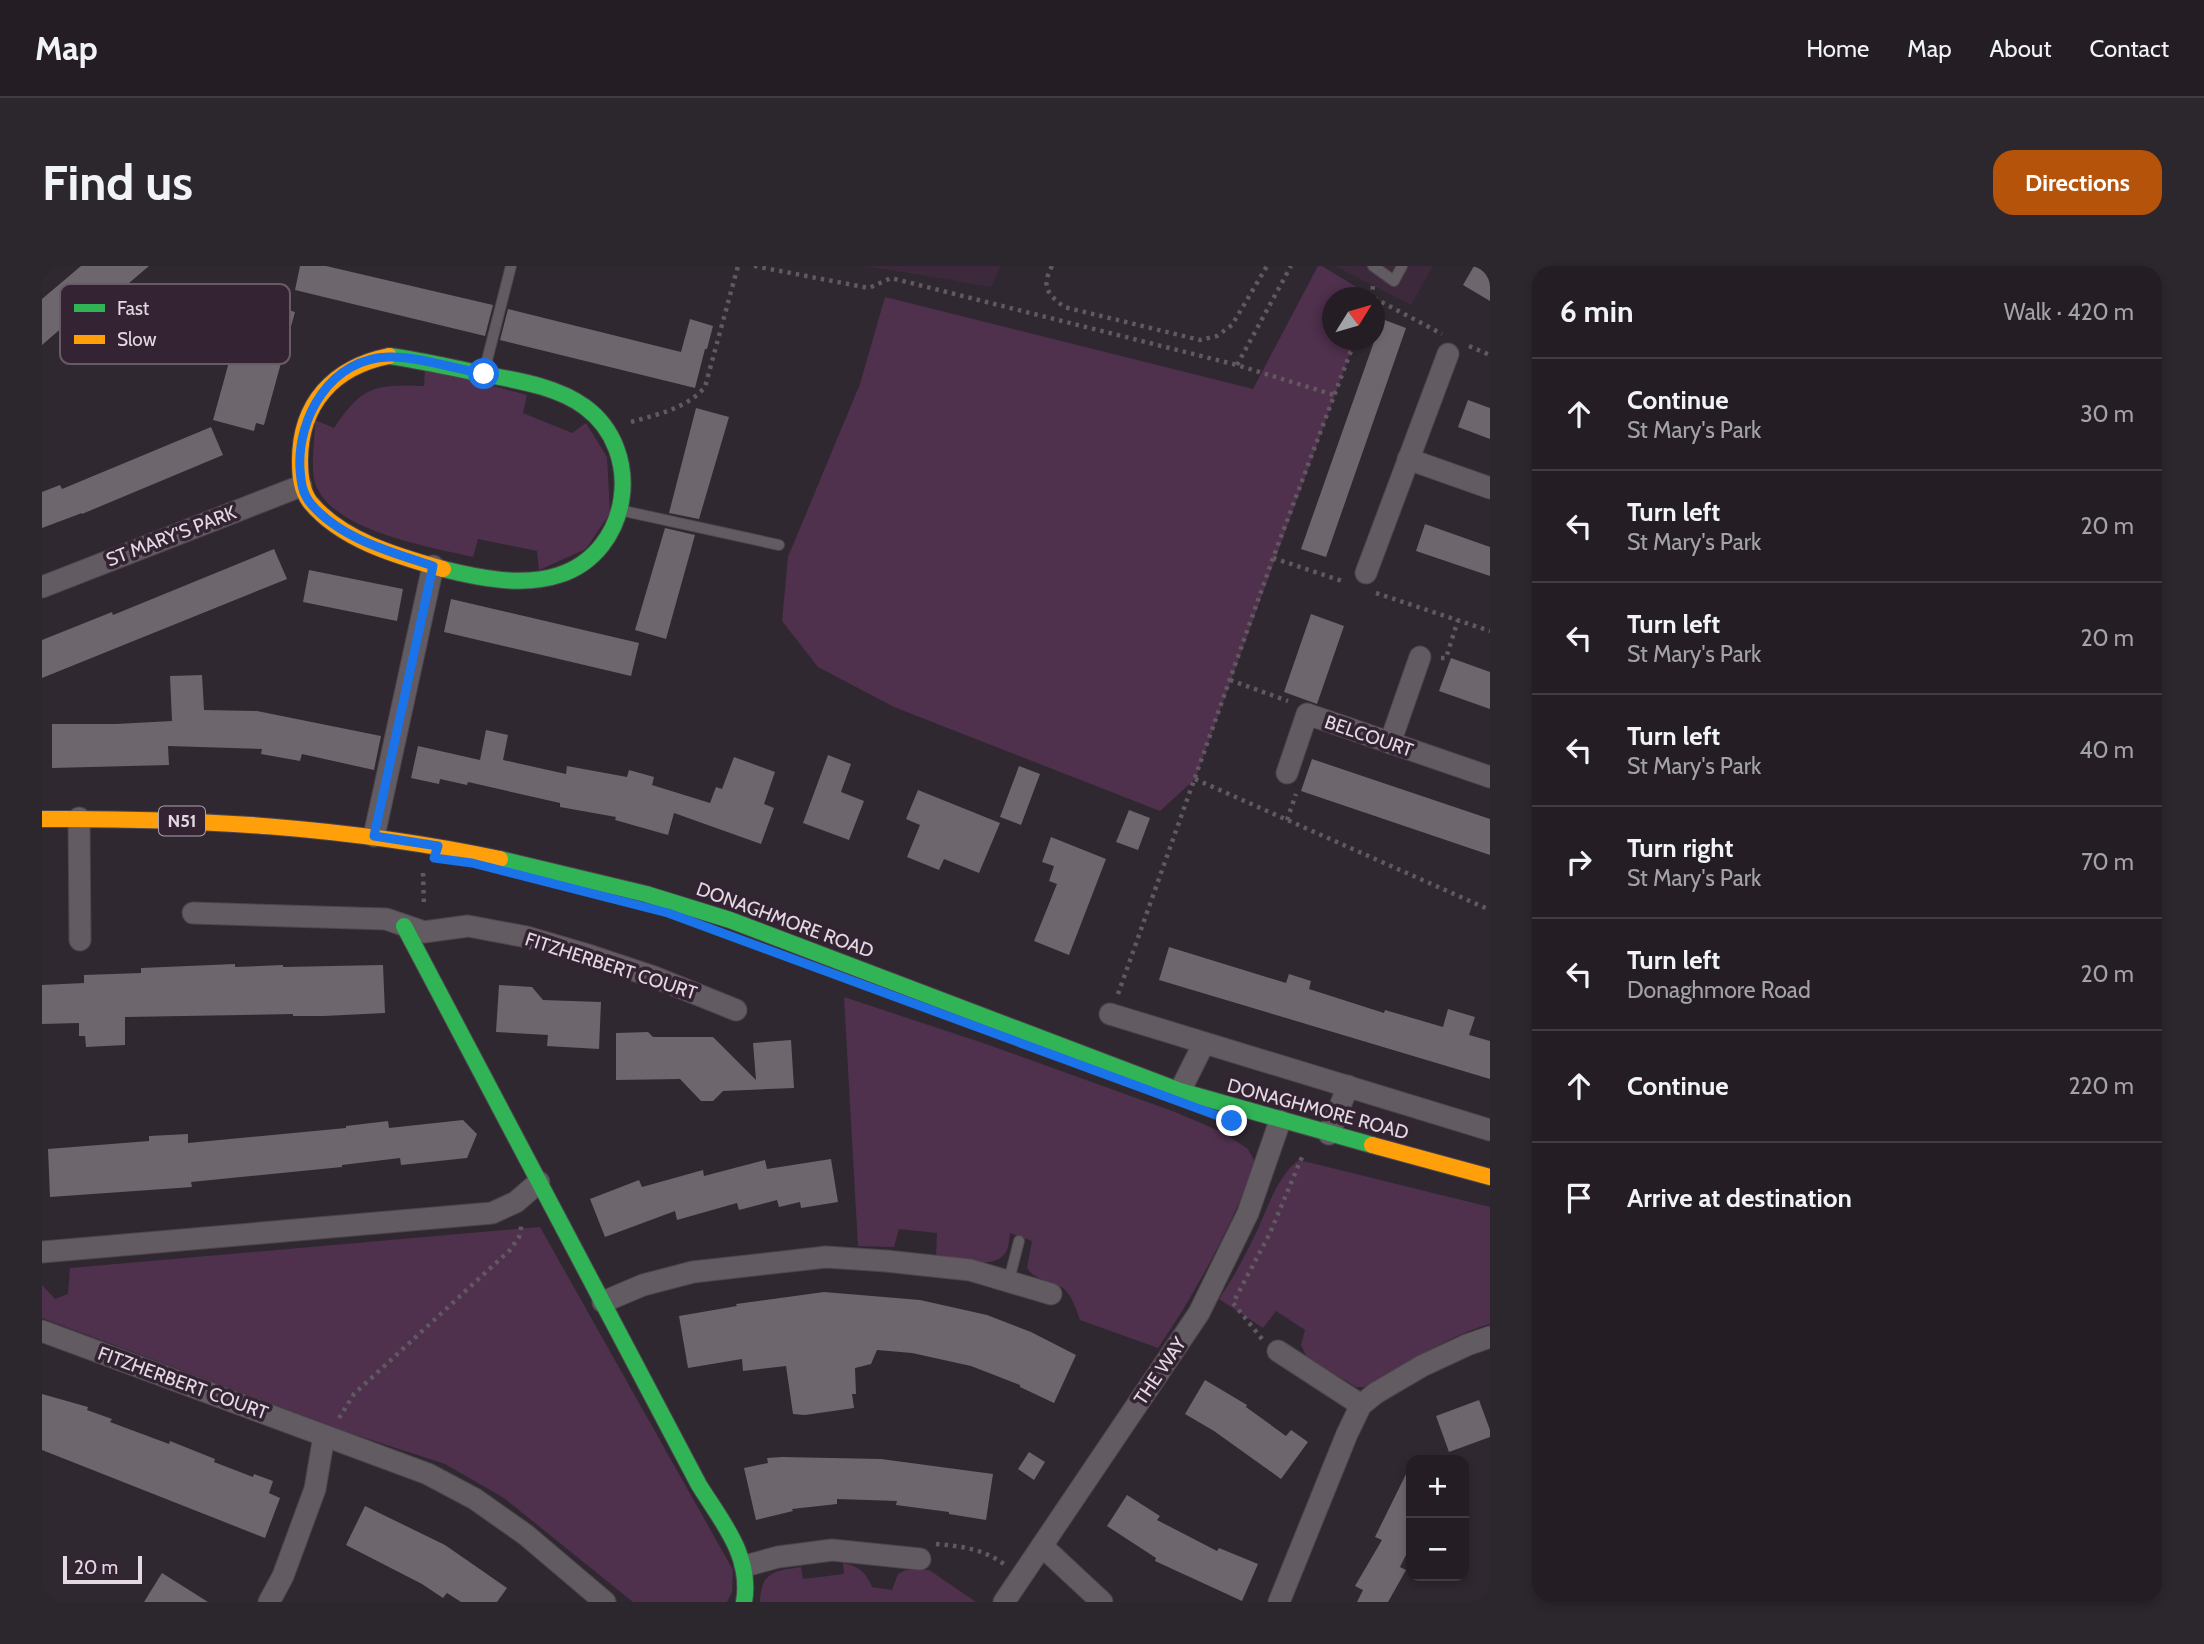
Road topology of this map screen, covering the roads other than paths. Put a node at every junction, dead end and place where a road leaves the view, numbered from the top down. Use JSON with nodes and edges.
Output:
{"nodes":[{"id":1,"x":511,"y":266,"type":"edge"},
{"id":2,"x":1373,"y":266,"type":"edge"},
{"id":3,"x":1402,"y":266,"type":"edge"},
{"id":4,"x":1452,"y":345,"type":"road end"},
{"id":5,"x":484,"y":374,"type":"junction"},
{"id":6,"x":1408,"y":460,"type":"junction"},
{"id":7,"x":301,"y":485,"type":"junction"},
{"id":8,"x":1490,"y":488,"type":"edge"},
{"id":9,"x":621,"y":510,"type":"junction"},
{"id":10,"x":779,"y":545,"type":"dead end"},
{"id":11,"x":433,"y":566,"type":"junction"},
{"id":12,"x":1362,"y":582,"type":"road end"},
{"id":13,"x":42,"y":587,"type":"edge"},
{"id":14,"x":1420,"y":657,"type":"road end"},
{"id":15,"x":1391,"y":743,"type":"junction"},
{"id":16,"x":1287,"y":773,"type":"dead end"},
{"id":17,"x":1490,"y":777,"type":"edge"},
{"id":18,"x":79,"y":818,"type":"junction"},
{"id":19,"x":42,"y":819,"type":"edge"},
{"id":20,"x":374,"y":836,"type":"junction"},
{"id":21,"x":193,"y":913,"type":"dead end"},
{"id":22,"x":414,"y":929,"type":"junction"},
{"id":23,"x":80,"y":940,"type":"dead end"},
{"id":24,"x":736,"y":1010,"type":"dead end"},
{"id":25,"x":1110,"y":1014,"type":"road end"},
{"id":26,"x":1204,"y":1043,"type":"junction"},
{"id":27,"x":1348,"y":1086,"type":"junction"},
{"id":28,"x":1180,"y":1091,"type":"junction"},
{"id":29,"x":1280,"y":1121,"type":"junction"},
{"id":30,"x":1490,"y":1130,"type":"edge"},
{"id":31,"x":1329,"y":1134,"type":"junction"},
{"id":32,"x":1490,"y":1177,"type":"edge"},
{"id":33,"x":539,"y":1182,"type":"junction"},
{"id":34,"x":1019,"y":1241,"type":"dead end"},
{"id":35,"x":42,"y":1252,"type":"edge"},
{"id":36,"x":1009,"y":1280,"type":"junction"},
{"id":37,"x":1051,"y":1294,"type":"dead end"},
{"id":38,"x":603,"y":1302,"type":"junction"},
{"id":39,"x":42,"y":1331,"type":"edge"},
{"id":40,"x":1490,"y":1337,"type":"edge"},
{"id":41,"x":1278,"y":1350,"type":"road end"},
{"id":42,"x":1362,"y":1405,"type":"junction"},
{"id":43,"x":324,"y":1436,"type":"junction"},
{"id":44,"x":1042,"y":1546,"type":"junction"},
{"id":45,"x":920,"y":1559,"type":"road end"},
{"id":46,"x":745,"y":1566,"type":"junction"},
{"id":47,"x":269,"y":1602,"type":"edge"},
{"id":48,"x":605,"y":1602,"type":"edge"},
{"id":49,"x":744,"y":1602,"type":"edge"},
{"id":50,"x":1004,"y":1602,"type":"edge"},
{"id":51,"x":1102,"y":1602,"type":"edge"},
{"id":52,"x":1279,"y":1602,"type":"edge"}],
"edges":[{"from":1,"to":5,"type":"lane"},
{"from":2,"to":3,"type":"lane"},
{"from":4,"to":6,"type":"street"},
{"from":5,"to":7,"type":"street"},
{"from":5,"to":9,"type":"street"},
{"from":6,"to":8,"type":"street"},
{"from":6,"to":12,"type":"street"},
{"from":7,"to":11,"type":"street"},
{"from":7,"to":13,"type":"street","name":"ST MARY'S PARK"},
{"from":9,"to":10,"type":"lane"},
{"from":9,"to":11,"type":"street"},
{"from":11,"to":20,"type":"street"},
{"from":14,"to":15,"type":"street"},
{"from":15,"to":16,"type":"street","name":"BELCOURT"},
{"from":15,"to":17,"type":"street","name":"BELCOURT"},
{"from":18,"to":19,"type":"street","name":"DONAGHMORE ROAD","number":"N51"},
{"from":18,"to":20,"type":"street","name":"DONAGHMORE ROAD","number":"N51"},
{"from":18,"to":23,"type":"street"},
{"from":20,"to":28,"type":"street","name":"DONAGHMORE ROAD","number":"N51"},
{"from":21,"to":22,"type":"street","name":"FITZHERBERT COURT"},
{"from":22,"to":24,"type":"street","name":"FITZHERBERT COURT"},
{"from":22,"to":33,"type":"street"},
{"from":25,"to":26,"type":"street"},
{"from":26,"to":27,"type":"street"},
{"from":26,"to":28,"type":"street"},
{"from":27,"to":30,"type":"street"},
{"from":27,"to":31,"type":"street"},
{"from":28,"to":29,"type":"street","name":"DONAGHMORE ROAD","number":"N51"},
{"from":29,"to":31,"type":"street","name":"DONAGHMORE ROAD","number":"N51"},
{"from":29,"to":44,"type":"street","name":"THE WAY"},
{"from":31,"to":32,"type":"street","name":"DONAGHMORE ROAD","number":"N51"},
{"from":33,"to":35,"type":"street"},
{"from":33,"to":38,"type":"street"},
{"from":34,"to":36,"type":"lane"},
{"from":36,"to":37,"type":"street"},
{"from":36,"to":38,"type":"street"},
{"from":38,"to":46,"type":"street"},
{"from":39,"to":43,"type":"street","name":"FITZHERBERT COURT"},
{"from":40,"to":42,"type":"street"},
{"from":41,"to":42,"type":"street"},
{"from":42,"to":52,"type":"street"},
{"from":43,"to":47,"type":"street"},
{"from":43,"to":48,"type":"street","name":"FITZHERBERT COURT"},
{"from":44,"to":50,"type":"street","name":"THE WAY"},
{"from":44,"to":51,"type":"street"},
{"from":45,"to":46,"type":"street"},
{"from":46,"to":49,"type":"street"}]}
